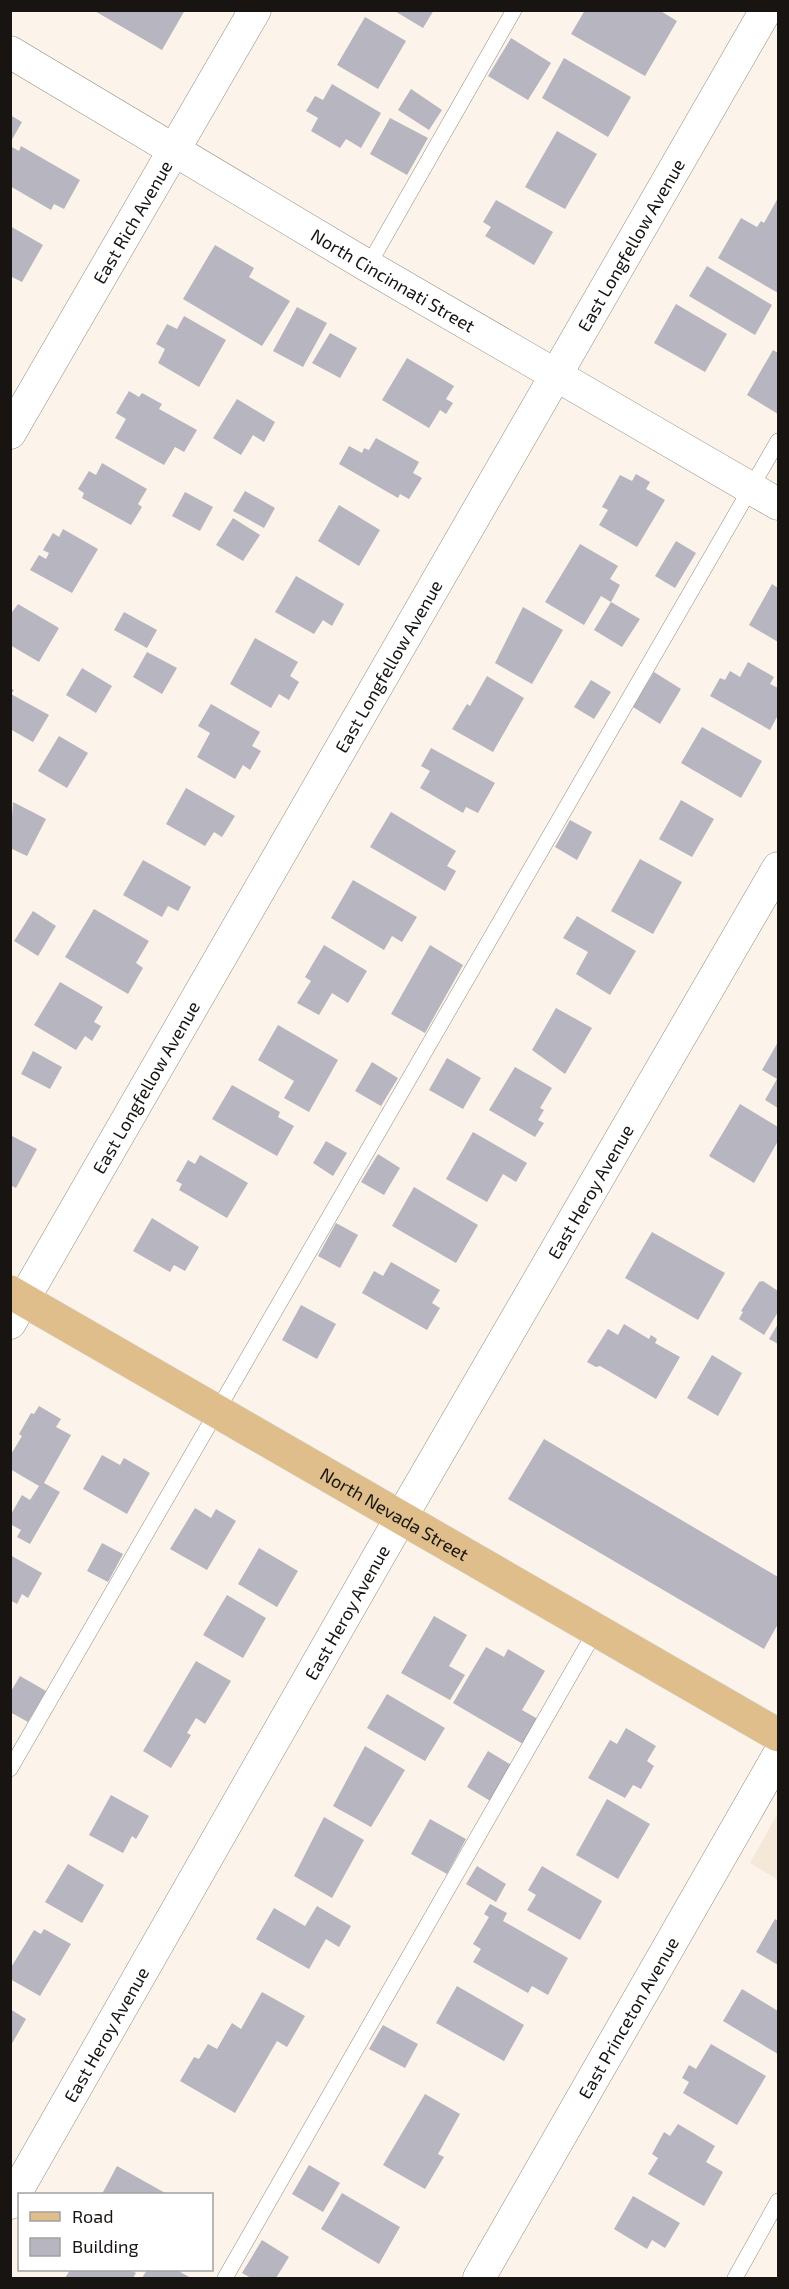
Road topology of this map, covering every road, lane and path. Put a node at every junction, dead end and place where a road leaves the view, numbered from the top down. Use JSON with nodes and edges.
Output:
{"nodes":[{"id":1,"x":255,"y":10,"type":"edge"},
{"id":2,"x":514,"y":10,"type":"edge"},
{"id":3,"x":766,"y":10,"type":"edge"},
{"id":4,"x":10,"y":52,"type":"edge"},
{"id":5,"x":175,"y":149,"type":"junction"},
{"id":6,"x":368,"y":266,"type":"junction"},
{"id":7,"x":558,"y":374,"type":"junction"},
{"id":8,"x":10,"y":433,"type":"edge"},
{"id":9,"x":778,"y":441,"type":"edge"},
{"id":10,"x":752,"y":488,"type":"junction"},
{"id":11,"x":778,"y":504,"type":"edge"},
{"id":12,"x":778,"y":868,"type":"edge"},
{"id":13,"x":15,"y":1305,"type":"edge"},
{"id":14,"x":217,"y":1411,"type":"junction"},
{"id":15,"x":401,"y":1518,"type":"junction"},
{"id":16,"x":596,"y":1630,"type":"junction"},
{"id":17,"x":778,"y":1735,"type":"edge"},
{"id":18,"x":778,"y":1756,"type":"edge"},
{"id":19,"x":10,"y":1769,"type":"edge"},
{"id":20,"x":778,"y":2201,"type":"edge"},
{"id":21,"x":10,"y":2203,"type":"edge"},
{"id":22,"x":225,"y":2278,"type":"edge"},
{"id":23,"x":479,"y":2278,"type":"edge"},
{"id":24,"x":735,"y":2278,"type":"edge"}],
"edges":[{"from":1,"to":5,"type":"street","name":"East Rich Avenue"},
{"from":2,"to":6,"type":"lane"},
{"from":3,"to":7,"type":"street","name":"East Longfellow Avenue"},
{"from":4,"to":5,"type":"street","name":"North Cincinnati Street"},
{"from":5,"to":6,"type":"street","name":"North Cincinnati Street"},
{"from":5,"to":8,"type":"street","name":"East Rich Avenue"},
{"from":6,"to":7,"type":"street","name":"North Cincinnati Street"},
{"from":7,"to":10,"type":"street","name":"North Cincinnati Street"},
{"from":7,"to":13,"type":"street","name":"East Longfellow Avenue"},
{"from":9,"to":10,"type":"lane"},
{"from":10,"to":11,"type":"street","name":"North Cincinnati Street"},
{"from":10,"to":14,"type":"lane"},
{"from":12,"to":15,"type":"street","name":"East Heroy Avenue"},
{"from":13,"to":14,"type":"main road","name":"North Nevada Street"},
{"from":14,"to":15,"type":"main road","name":"North Nevada Street"},
{"from":14,"to":19,"type":"lane"},
{"from":15,"to":16,"type":"main road","name":"North Nevada Street"},
{"from":15,"to":21,"type":"street","name":"East Heroy Avenue"},
{"from":16,"to":17,"type":"main road","name":"North Nevada Street"},
{"from":16,"to":22,"type":"lane"},
{"from":18,"to":23,"type":"street","name":"East Princeton Avenue"},
{"from":20,"to":24,"type":"lane"}]}
